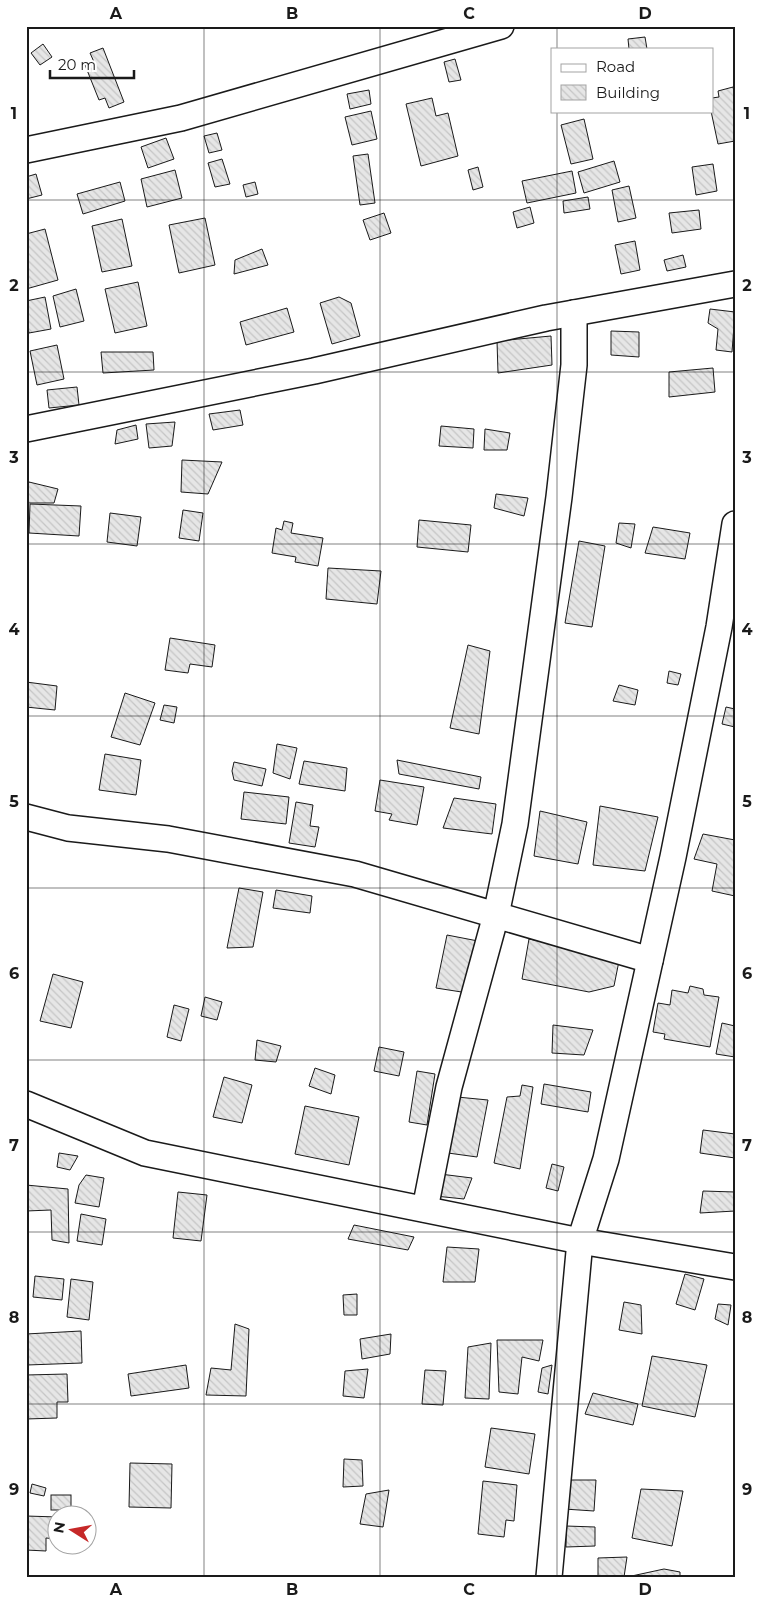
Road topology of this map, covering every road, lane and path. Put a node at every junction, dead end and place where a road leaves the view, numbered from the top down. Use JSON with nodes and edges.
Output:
{"nodes":[{"id":1,"x":501,"y":26,"type":"edge"},
{"id":2,"x":26,"y":150,"type":"edge"},
{"id":3,"x":735,"y":284,"type":"edge"},
{"id":4,"x":574,"y":314,"type":"junction"},
{"id":5,"x":26,"y":429,"type":"edge"},
{"id":6,"x":735,"y":524,"type":"edge"},
{"id":7,"x":26,"y":817,"type":"edge"},
{"id":8,"x":496,"y":915,"type":"junction"},
{"id":9,"x":650,"y":960,"type":"junction"},
{"id":10,"x":26,"y":1104,"type":"edge"},
{"id":11,"x":425,"y":1209,"type":"junction"},
{"id":12,"x":580,"y":1241,"type":"junction"},
{"id":13,"x":735,"y":1268,"type":"edge"},
{"id":14,"x":549,"y":1577,"type":"edge"}],
"edges":[{"from":1,"to":2,"type":"street"},
{"from":3,"to":4,"type":"street"},
{"from":4,"to":5,"type":"street"},
{"from":4,"to":8,"type":"street"},
{"from":6,"to":9,"type":"street"},
{"from":7,"to":8,"type":"street"},
{"from":8,"to":9,"type":"street"},
{"from":8,"to":11,"type":"street"},
{"from":9,"to":12,"type":"street"},
{"from":10,"to":11,"type":"street"},
{"from":11,"to":12,"type":"street"},
{"from":12,"to":13,"type":"street"},
{"from":12,"to":14,"type":"street"}]}
